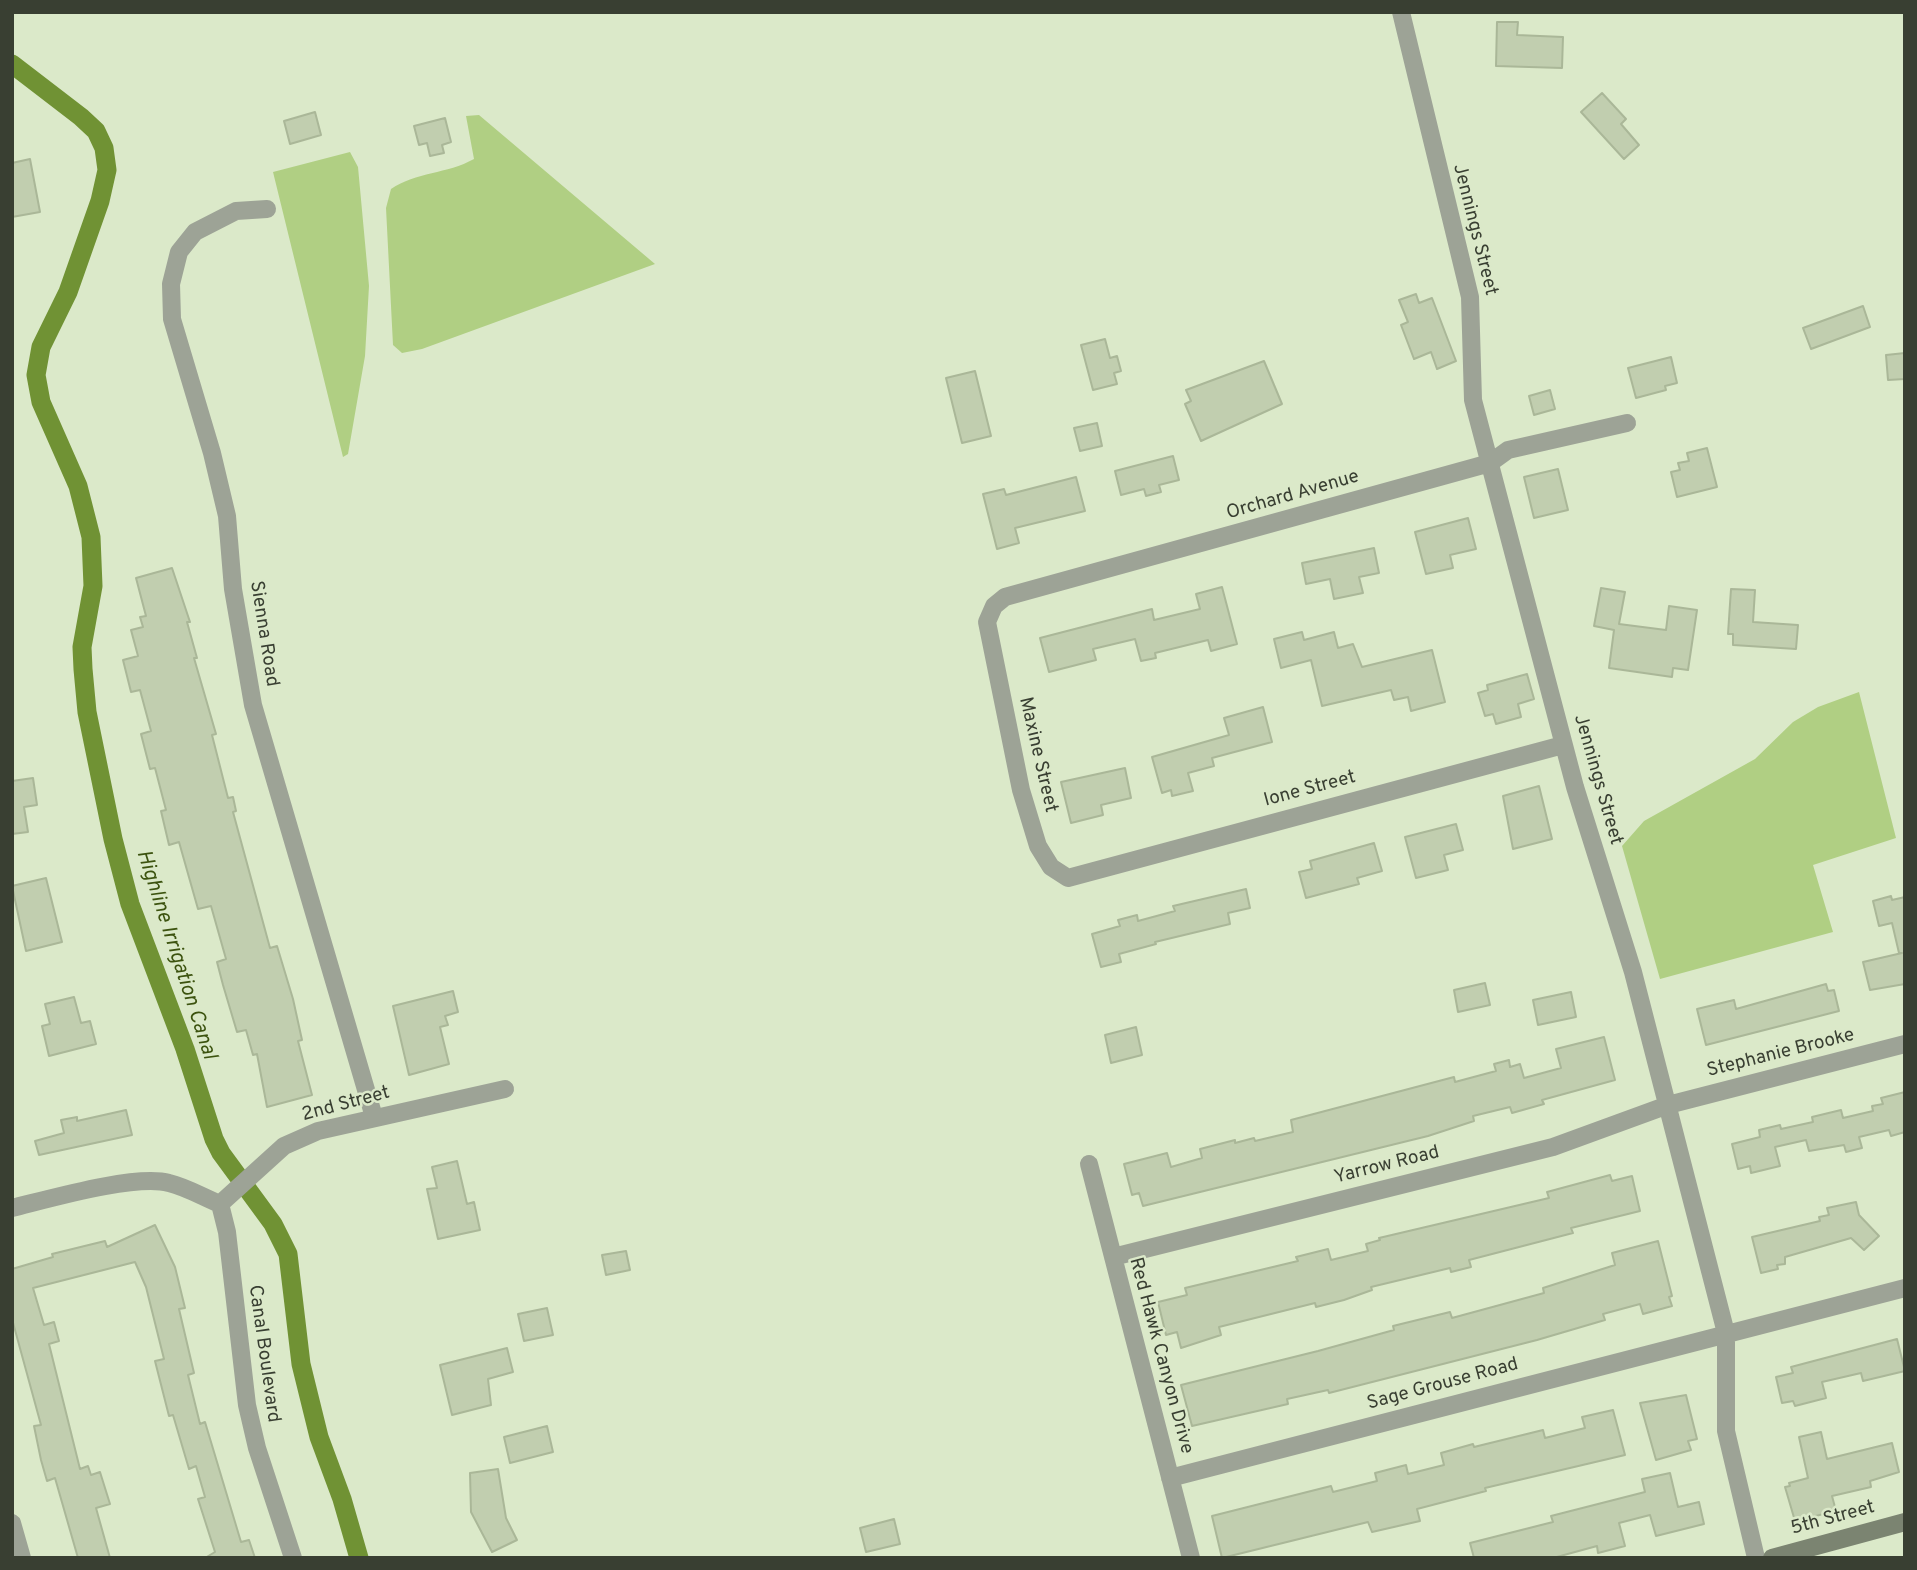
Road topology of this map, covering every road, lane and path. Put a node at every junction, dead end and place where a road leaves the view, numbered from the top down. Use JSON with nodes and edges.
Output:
{"nodes":[{"id":1,"x":1401,"y":12,"type":"edge"},
{"id":2,"x":267,"y":209,"type":"dead end"},
{"id":3,"x":1627,"y":423,"type":"dead end"},
{"id":4,"x":1490,"y":463,"type":"junction"},
{"id":5,"x":987,"y":628,"type":"joint"},
{"id":6,"x":1563,"y":745,"type":"junction"},
{"id":7,"x":1068,"y":878,"type":"joint"},
{"id":8,"x":1905,"y":1044,"type":"edge"},
{"id":9,"x":505,"y":1089,"type":"dead end"},
{"id":10,"x":1668,"y":1105,"type":"junction"},
{"id":11,"x":374,"y":1117,"type":"junction"},
{"id":12,"x":1089,"y":1164,"type":"dead end"},
{"id":13,"x":220,"y":1204,"type":"junction"},
{"id":14,"x":12,"y":1208,"type":"edge"},
{"id":15,"x":1113,"y":1256,"type":"junction"},
{"id":16,"x":1905,"y":1288,"type":"edge"},
{"id":17,"x":1726,"y":1333,"type":"junction"},
{"id":18,"x":1170,"y":1478,"type":"junction"},
{"id":19,"x":1905,"y":1522,"type":"edge"},
{"id":20,"x":12,"y":1523,"type":"edge"},
{"id":21,"x":22,"y":1558,"type":"edge"},
{"id":22,"x":293,"y":1558,"type":"edge"},
{"id":23,"x":1191,"y":1558,"type":"edge"},
{"id":24,"x":1756,"y":1558,"type":"edge"},
{"id":25,"x":1772,"y":1558,"type":"edge"}],
"edges":[{"from":1,"to":4,"type":"street","name":"Jennings Street"},
{"from":2,"to":11,"type":"street","name":"Sienna Road"},
{"from":3,"to":4,"type":"street","name":"Orchard Avenue"},
{"from":4,"to":5,"type":"street","name":"Orchard Avenue"},
{"from":4,"to":6,"type":"street","name":"Jennings Street"},
{"from":5,"to":7,"type":"street","name":"Maxine Street"},
{"from":6,"to":7,"type":"street","name":"Ione Street"},
{"from":6,"to":10,"type":"street","name":"Jennings Street"},
{"from":8,"to":10,"type":"street","name":"Stephanie Brooke"},
{"from":9,"to":11,"type":"street","name":"2nd Street"},
{"from":10,"to":15,"type":"street","name":"Yarrow Road"},
{"from":10,"to":17,"type":"street","name":"Jennings Street"},
{"from":11,"to":13,"type":"street","name":"2nd Street"},
{"from":12,"to":15,"type":"street","name":"Red Hawk Canyon Drive"},
{"from":13,"to":14,"type":"street"},
{"from":13,"to":22,"type":"street","name":"Canal Boulevard"},
{"from":15,"to":18,"type":"street","name":"Red Hawk Canyon Drive"},
{"from":16,"to":17,"type":"street"},
{"from":17,"to":18,"type":"street","name":"Sage Grouse Road"},
{"from":17,"to":24,"type":"street","name":"Jennings Street"},
{"from":18,"to":23,"type":"street","name":"Red Hawk Canyon Drive"},
{"from":19,"to":25,"type":"street","name":"5th Street"},
{"from":20,"to":21,"type":"street"}]}
